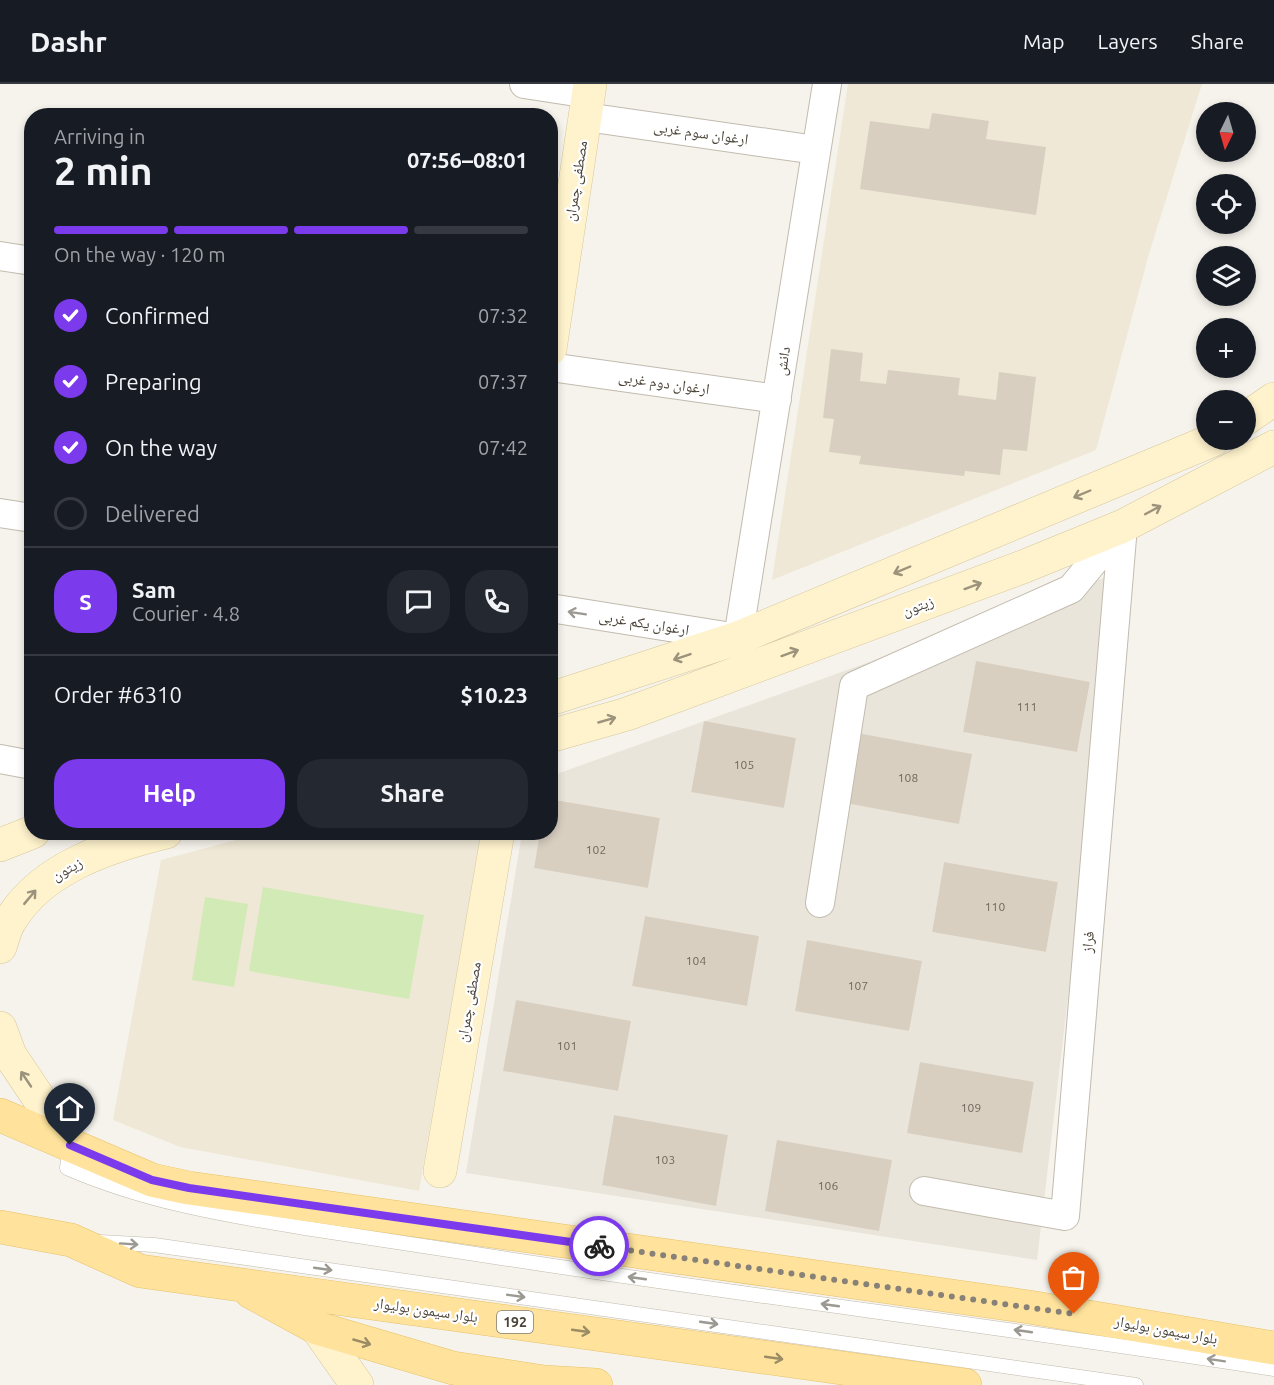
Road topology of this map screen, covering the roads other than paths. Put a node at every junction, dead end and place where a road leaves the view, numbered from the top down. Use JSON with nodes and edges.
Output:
{"nodes":[{"id":1,"x":524,"y":84,"type":"edge"},
{"id":2,"x":827,"y":84,"type":"edge"},
{"id":3,"x":588,"y":98,"type":"edge"},
{"id":4,"x":816,"y":150,"type":"junction"},
{"id":5,"x":0,"y":256,"type":"edge"},
{"id":6,"x":24,"y":260,"type":"edge"},
{"id":7,"x":558,"y":302,"type":"edge"},
{"id":8,"x":558,"y":351,"type":"edge"},
{"id":9,"x":777,"y":399,"type":"junction"},
{"id":10,"x":1274,"y":399,"type":"edge"},
{"id":11,"x":1256,"y":411,"type":"edge"},
{"id":12,"x":1196,"y":447,"type":"edge"},
{"id":13,"x":1274,"y":447,"type":"edge"},
{"id":14,"x":0,"y":513,"type":"edge"},
{"id":15,"x":24,"y":517,"type":"edge"},
{"id":16,"x":1123,"y":526,"type":"junction"},
{"id":17,"x":558,"y":610,"type":"edge"},
{"id":18,"x":738,"y":638,"type":"junction"},
{"id":19,"x":558,"y":696,"type":"edge"},
{"id":20,"x":558,"y":734,"type":"edge"},
{"id":21,"x":0,"y":759,"type":"edge"},
{"id":22,"x":24,"y":764,"type":"edge"},
{"id":23,"x":24,"y":836,"type":"edge"},
{"id":24,"x":136,"y":840,"type":"edge"},
{"id":25,"x":497,"y":840,"type":"edge"},
{"id":26,"x":0,"y":845,"type":"edge"},
{"id":27,"x":820,"y":903,"type":"dead end"},
{"id":28,"x":0,"y":947,"type":"edge"},
{"id":29,"x":0,"y":1028,"type":"edge"},
{"id":30,"x":0,"y":1115,"type":"edge"},
{"id":31,"x":0,"y":1137,"type":"edge"},
{"id":32,"x":70,"y":1145,"type":"junction"},
{"id":33,"x":440,"y":1171,"type":"dead end"},
{"id":34,"x":924,"y":1191,"type":"dead end"},
{"id":35,"x":0,"y":1210,"type":"edge"},
{"id":36,"x":0,"y":1227,"type":"edge"},
{"id":37,"x":71,"y":1240,"type":"junction"},
{"id":38,"x":233,"y":1283,"type":"junction"},
{"id":39,"x":317,"y":1328,"type":"junction"},
{"id":40,"x":1274,"y":1348,"type":"edge"},
{"id":41,"x":1274,"y":1369,"type":"edge"},
{"id":42,"x":357,"y":1385,"type":"edge"},
{"id":43,"x":596,"y":1385,"type":"edge"},
{"id":44,"x":965,"y":1385,"type":"edge"},
{"id":45,"x":1136,"y":1385,"type":"edge"}],
"edges":[{"from":1,"to":3,"type":"street","name":"ارغوان سوم غربی"},
{"from":2,"to":4,"type":"street","name":"دانش"},
{"from":3,"to":4,"type":"street","name":"ارغوان سوم غربی"},
{"from":3,"to":7,"type":"main road","name":"مصطفی چمران"},
{"from":4,"to":9,"type":"street","name":"دانش"},
{"from":5,"to":6,"type":"street"},
{"from":8,"to":9,"type":"street","name":"ارغوان دوم غربی"},
{"from":9,"to":18,"type":"street","name":"دانش"},
{"from":10,"to":11,"type":"main road"},
{"from":12,"to":18,"type":"main road","one_way":true},
{"from":16,"to":13,"type":"main road","name":"زیتون","one_way":true},
{"from":14,"to":15,"type":"street"},
{"from":20,"to":16,"type":"main road","name":"زیتون","one_way":true},
{"from":16,"to":27,"type":"street"},
{"from":16,"to":34,"type":"street","name":"فراز"},
{"from":18,"to":17,"type":"street","name":"ارغوان یکم غربی","one_way":true},
{"from":18,"to":19,"type":"main road","one_way":true},
{"from":21,"to":22,"type":"street"},
{"from":23,"to":26,"type":"main road"},
{"from":28,"to":24,"type":"main road","name":"زیتون","one_way":true},
{"from":25,"to":33,"type":"main road","name":"مصطفی چمران"},
{"from":32,"to":29,"type":"main road","one_way":true},
{"from":30,"to":32,"type":"main road","name":"بلوار سیمون بولیوار"},
{"from":31,"to":32,"type":"main road"},
{"from":32,"to":40,"type":"main road","name":"بلوار سیمون بولیوار"},
{"from":41,"to":32,"type":"lane","one_way":true},
{"from":35,"to":37,"type":"main road"},
{"from":36,"to":37,"type":"main road","name":"بلوار سیمون بولیوار","number":"192"},
{"from":37,"to":38,"type":"main road","name":"بلوار سیمون بولیوار","number":"192"},
{"from":37,"to":45,"type":"lane","one_way":true},
{"from":38,"to":39,"type":"main road"},
{"from":38,"to":44,"type":"main road","name":"بلوار سیمون بولیوار","number":"192","one_way":true},
{"from":39,"to":42,"type":"main road"},
{"from":39,"to":43,"type":"main road","one_way":true}]}
